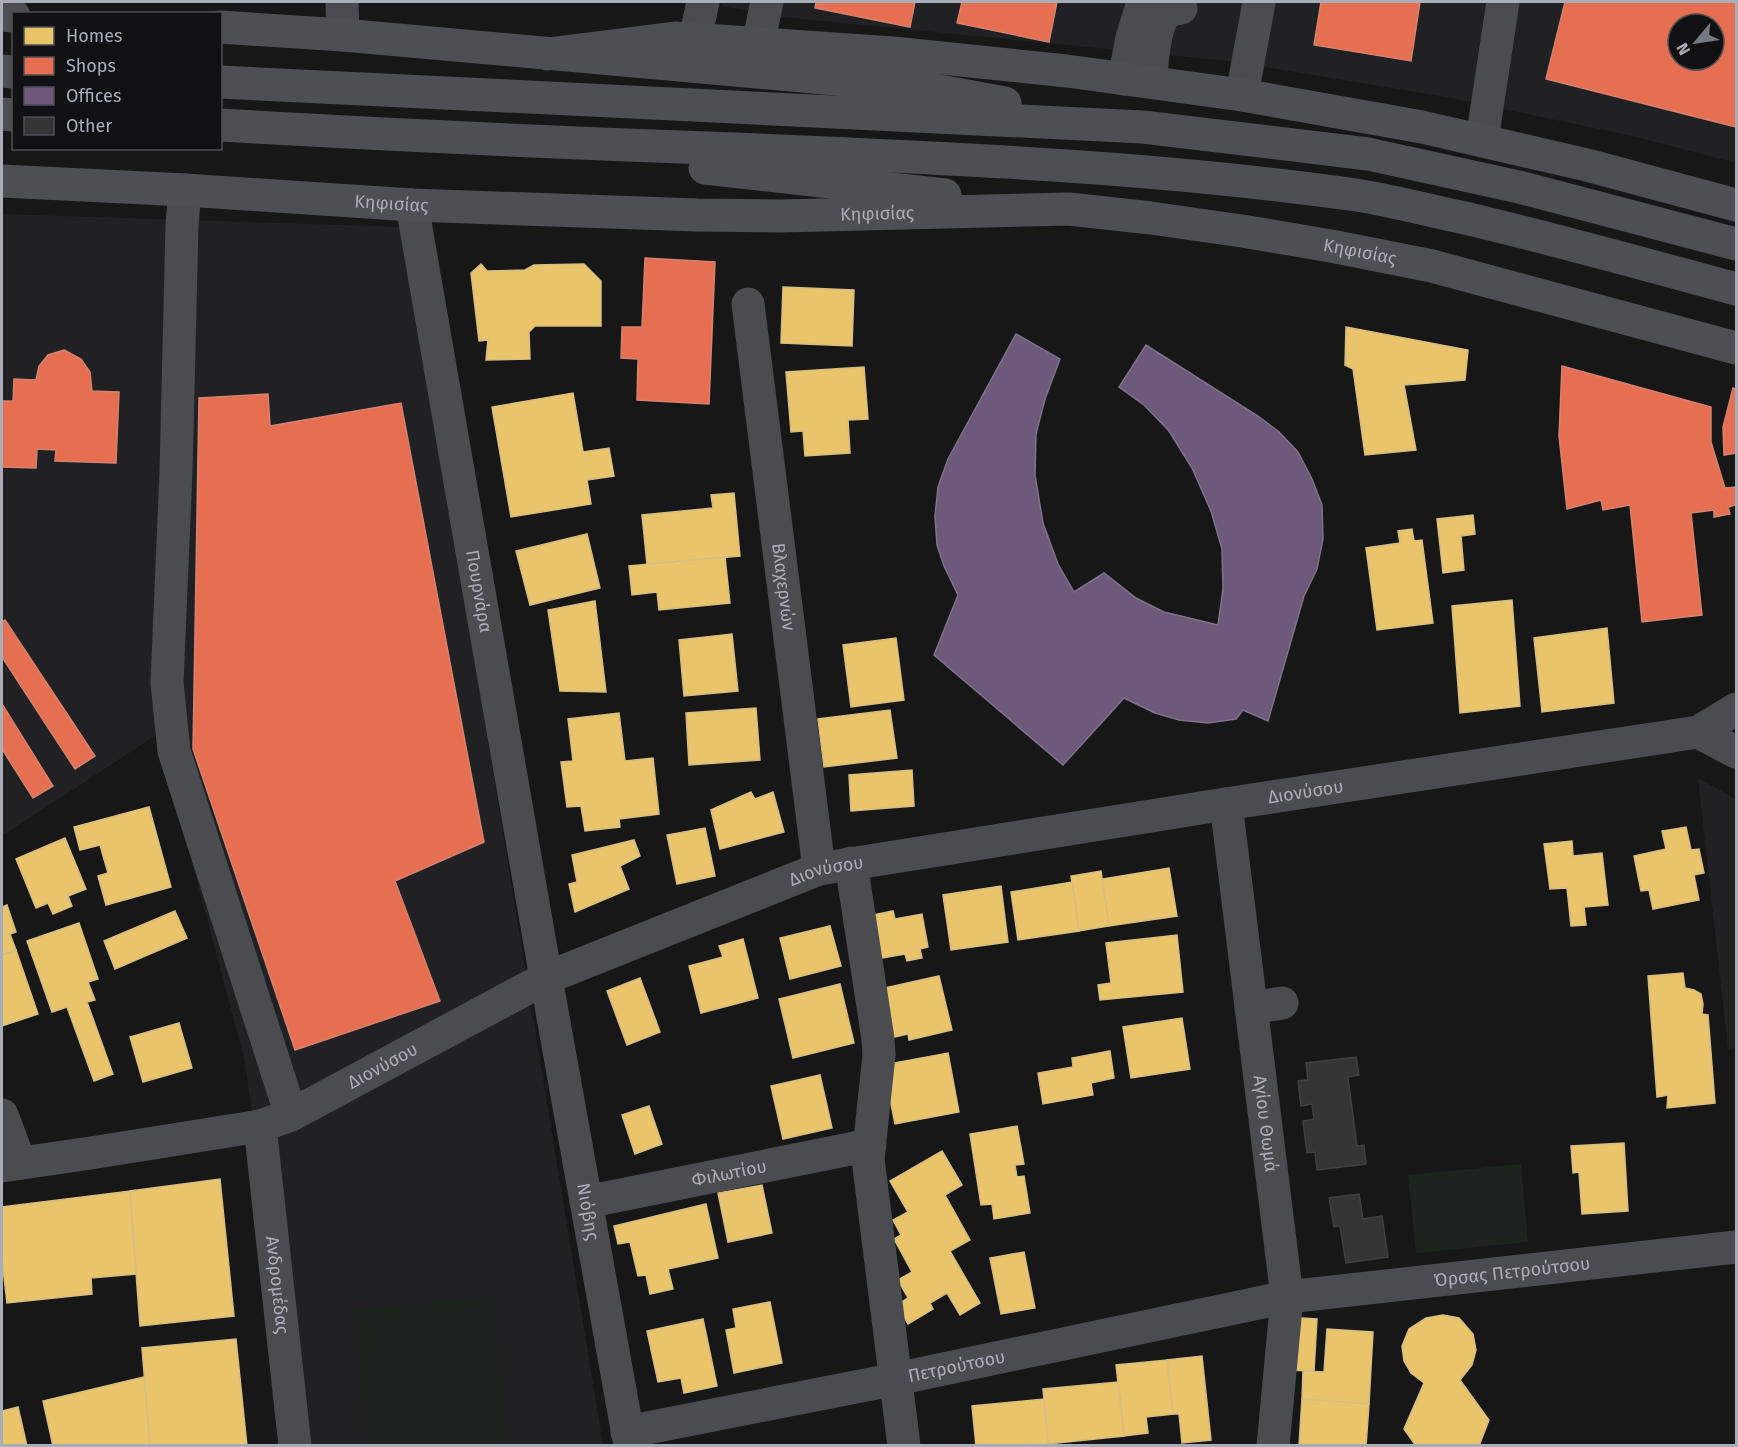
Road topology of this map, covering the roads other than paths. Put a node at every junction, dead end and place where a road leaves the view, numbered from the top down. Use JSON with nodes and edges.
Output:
{"nodes":[{"id":1,"x":342,"y":2,"type":"edge"},
{"id":2,"x":703,"y":2,"type":"edge"},
{"id":3,"x":767,"y":2,"type":"edge"},
{"id":4,"x":1143,"y":2,"type":"edge"},
{"id":5,"x":1259,"y":2,"type":"edge"},
{"id":6,"x":1503,"y":2,"type":"edge"},
{"id":7,"x":1181,"y":8,"type":"dead end"},
{"id":8,"x":222,"y":27,"type":"edge"},
{"id":9,"x":343,"y":35,"type":"junction"},
{"id":10,"x":694,"y":39,"type":"junction"},
{"id":11,"x":758,"y":44,"type":"junction"},
{"id":12,"x":548,"y":54,"type":"junction"},
{"id":13,"x":1137,"y":81,"type":"junction"},
{"id":14,"x":222,"y":82,"type":"edge"},
{"id":15,"x":1242,"y":95,"type":"junction"},
{"id":16,"x":222,"y":125,"type":"edge"},
{"id":17,"x":1143,"y":127,"type":"junction"},
{"id":18,"x":437,"y":138,"type":"junction"},
{"id":19,"x":1482,"y":140,"type":"junction"},
{"id":20,"x":2,"y":181,"type":"edge"},
{"id":21,"x":185,"y":190,"type":"junction"},
{"id":22,"x":412,"y":205,"type":"junction"},
{"id":23,"x":1737,"y":205,"type":"edge"},
{"id":24,"x":1069,"y":209,"type":"junction"},
{"id":25,"x":1737,"y":244,"type":"edge"},
{"id":26,"x":1737,"y":289,"type":"edge"},
{"id":27,"x":748,"y":304,"type":"dead end"},
{"id":28,"x":1737,"y":348,"type":"edge"},
{"id":29,"x":1737,"y":709,"type":"edge"},
{"id":30,"x":1698,"y":732,"type":"junction"},
{"id":31,"x":1737,"y":752,"type":"edge"},
{"id":32,"x":1226,"y":804,"type":"junction"},
{"id":33,"x":851,"y":863,"type":"junction"},
{"id":34,"x":819,"y":869,"type":"junction"},
{"id":35,"x":546,"y":978,"type":"junction"},
{"id":36,"x":2,"y":1115,"type":"edge"},
{"id":37,"x":291,"y":1115,"type":"junction"},
{"id":38,"x":260,"y":1126,"type":"junction"},
{"id":39,"x":870,"y":1145,"type":"junction"},
{"id":40,"x":11,"y":1164,"type":"edge"},
{"id":41,"x":586,"y":1202,"type":"junction"},
{"id":42,"x":1737,"y":1247,"type":"edge"},
{"id":43,"x":1287,"y":1297,"type":"junction"},
{"id":44,"x":896,"y":1379,"type":"junction"},
{"id":45,"x":629,"y":1439,"type":"edge"},
{"id":46,"x":295,"y":1446,"type":"edge"},
{"id":47,"x":904,"y":1446,"type":"edge"},
{"id":48,"x":1273,"y":1446,"type":"edge"}],
"edges":[{"from":1,"to":9,"type":"street"},
{"from":2,"to":10,"type":"street"},
{"from":3,"to":11,"type":"street"},
{"from":4,"to":13,"type":"street"},
{"from":5,"to":15,"type":"street"},
{"from":6,"to":19,"type":"street"},
{"from":7,"to":13,"type":"street"},
{"from":8,"to":9,"type":"main road"},
{"from":9,"to":12,"type":"main road"},
{"from":10,"to":11,"type":"main road"},
{"from":10,"to":12,"type":"main road"},
{"from":11,"to":13,"type":"main road"},
{"from":12,"to":17,"type":"main road"},
{"from":13,"to":15,"type":"main road"},
{"from":14,"to":17,"type":"main road"},
{"from":15,"to":19,"type":"main road"},
{"from":16,"to":18,"type":"main road"},
{"from":17,"to":25,"type":"main road"},
{"from":18,"to":24,"type":"main road"},
{"from":18,"to":26,"type":"main road"},
{"from":19,"to":23,"type":"main road"},
{"from":20,"to":21,"type":"main road","name":"Κηφισίας"},
{"from":21,"to":22,"type":"main road","name":"Κηφισίας"},
{"from":21,"to":37,"type":"street"},
{"from":22,"to":24,"type":"main road","name":"Κηφισίας"},
{"from":22,"to":35,"type":"street","name":"Πουρνάρα"},
{"from":24,"to":28,"type":"main road","name":"Κηφισίας"},
{"from":27,"to":34,"type":"street","name":"Βλαχερνών"},
{"from":29,"to":30,"type":"street","name":"Διονύσου"},
{"from":30,"to":31,"type":"street"},
{"from":30,"to":32,"type":"street","name":"Διονύσου"},
{"from":32,"to":33,"type":"street","name":"Διονύσου"},
{"from":32,"to":43,"type":"street","name":"Αγίου Θωμά"},
{"from":33,"to":34,"type":"street","name":"Διονύσου"},
{"from":33,"to":39,"type":"street"},
{"from":34,"to":35,"type":"street","name":"Διονύσου"},
{"from":35,"to":37,"type":"street","name":"Διονύσου"},
{"from":35,"to":41,"type":"street","name":"Νιόβης"},
{"from":36,"to":40,"type":"street"},
{"from":37,"to":38,"type":"street","name":"Διονύσου"},
{"from":38,"to":40,"type":"street","name":"Διονύσου"},
{"from":38,"to":46,"type":"street","name":"Ανδρομέδας"},
{"from":39,"to":41,"type":"street","name":"Φιλωτίου"},
{"from":39,"to":44,"type":"street"},
{"from":41,"to":45,"type":"street","name":"Νιόβης"},
{"from":42,"to":43,"type":"street","name":"Όρσας Πετρούτσου"},
{"from":43,"to":44,"type":"street","name":"Πετρούτσου"},
{"from":43,"to":48,"type":"street","name":"Αγίου Θωμά"},
{"from":44,"to":45,"type":"street","name":"Πετρούτσου"},
{"from":44,"to":47,"type":"street"}]}
